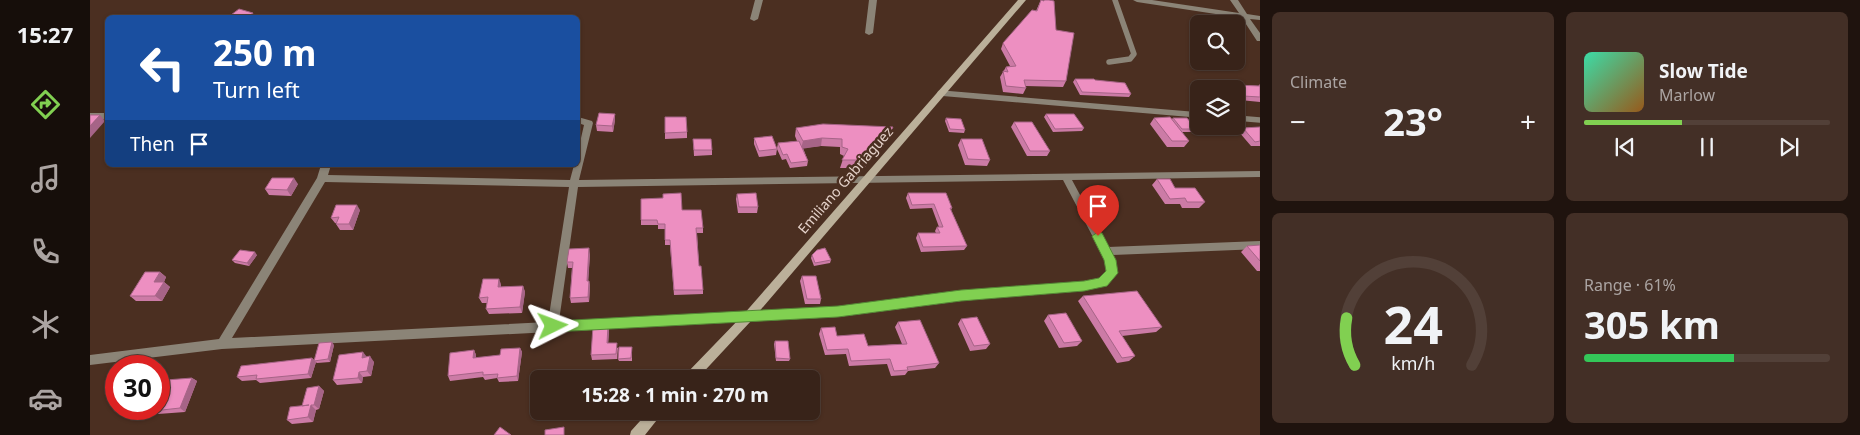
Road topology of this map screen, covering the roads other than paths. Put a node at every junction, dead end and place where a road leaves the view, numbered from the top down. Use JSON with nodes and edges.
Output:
{"nodes":[{"id":1,"x":760,"y":0,"type":"edge"},
{"id":2,"x":873,"y":0,"type":"edge"},
{"id":3,"x":1022,"y":0,"type":"edge"},
{"id":4,"x":1115,"y":0,"type":"edge"},
{"id":5,"x":1138,"y":0,"type":"edge"},
{"id":6,"x":1234,"y":0,"type":"edge"},
{"id":7,"x":1244,"y":15,"type":"joint"},
{"id":8,"x":1245,"y":15,"type":"edge"},
{"id":9,"x":1245,"y":17,"type":"edge"},
{"id":10,"x":1260,"y":18,"type":"edge"},
{"id":11,"x":754,"y":19,"type":"dead end"},
{"id":12,"x":869,"y":33,"type":"dead end"},
{"id":13,"x":1260,"y":40,"type":"edge"},
{"id":14,"x":1108,"y":62,"type":"dead end"},
{"id":15,"x":940,"y":93,"type":"junction"},
{"id":16,"x":1190,"y":114,"type":"edge"},
{"id":17,"x":90,"y":116,"type":"edge"},
{"id":18,"x":105,"y":116,"type":"edge"},
{"id":19,"x":1245,"y":119,"type":"edge"},
{"id":20,"x":1260,"y":120,"type":"edge"},
{"id":21,"x":580,"y":121,"type":"edge"},
{"id":22,"x":580,"y":159,"type":"edge"},
{"id":23,"x":325,"y":167,"type":"edge"},
{"id":24,"x":578,"y":167,"type":"edge"},
{"id":25,"x":1260,"y":174,"type":"edge"},
{"id":26,"x":1065,"y":176,"type":"junction"},
{"id":27,"x":322,"y":178,"type":"junction"},
{"id":28,"x":865,"y":178,"type":"junction"},
{"id":29,"x":574,"y":183,"type":"junction"},
{"id":30,"x":1260,"y":245,"type":"edge"},
{"id":31,"x":1106,"y":251,"type":"junction"},
{"id":32,"x":747,"y":318,"type":"junction"},
{"id":33,"x":553,"y":326,"type":"junction"},
{"id":34,"x":222,"y":344,"type":"junction"},
{"id":35,"x":90,"y":360,"type":"edge"},
{"id":36,"x":698,"y":370,"type":"edge"},
{"id":37,"x":650,"y":420,"type":"edge"},
{"id":38,"x":636,"y":435,"type":"edge"}],
"edges":[{"from":1,"to":11,"type":"street"},
{"from":2,"to":12,"type":"street"},
{"from":3,"to":15,"type":"main road","name":"Emiliano Gabriaguez"},
{"from":4,"to":14,"type":"lane"},
{"from":5,"to":7,"type":"street"},
{"from":6,"to":7,"type":"street"},
{"from":8,"to":10,"type":"street"},
{"from":9,"to":13,"type":"street"},
{"from":15,"to":16,"type":"lane"},
{"from":15,"to":28,"type":"main road","name":"Emiliano Gabriaguez"},
{"from":17,"to":18,"type":"street"},
{"from":19,"to":20,"type":"lane"},
{"from":21,"to":22,"type":"street"},
{"from":23,"to":27,"type":"street"},
{"from":24,"to":29,"type":"street"},
{"from":25,"to":26,"type":"street"},
{"from":26,"to":28,"type":"street"},
{"from":26,"to":31,"type":"street"},
{"from":27,"to":29,"type":"street"},
{"from":27,"to":34,"type":"street"},
{"from":28,"to":29,"type":"street"},
{"from":28,"to":32,"type":"main road","name":"Emiliano Gabriaguez"},
{"from":29,"to":33,"type":"street"},
{"from":30,"to":31,"type":"street"},
{"from":31,"to":32,"type":"street"},
{"from":32,"to":33,"type":"street"},
{"from":32,"to":36,"type":"main road","name":"Emiliano Gabriaguez"},
{"from":33,"to":34,"type":"street"},
{"from":34,"to":35,"type":"street"},
{"from":37,"to":38,"type":"main road"}]}
